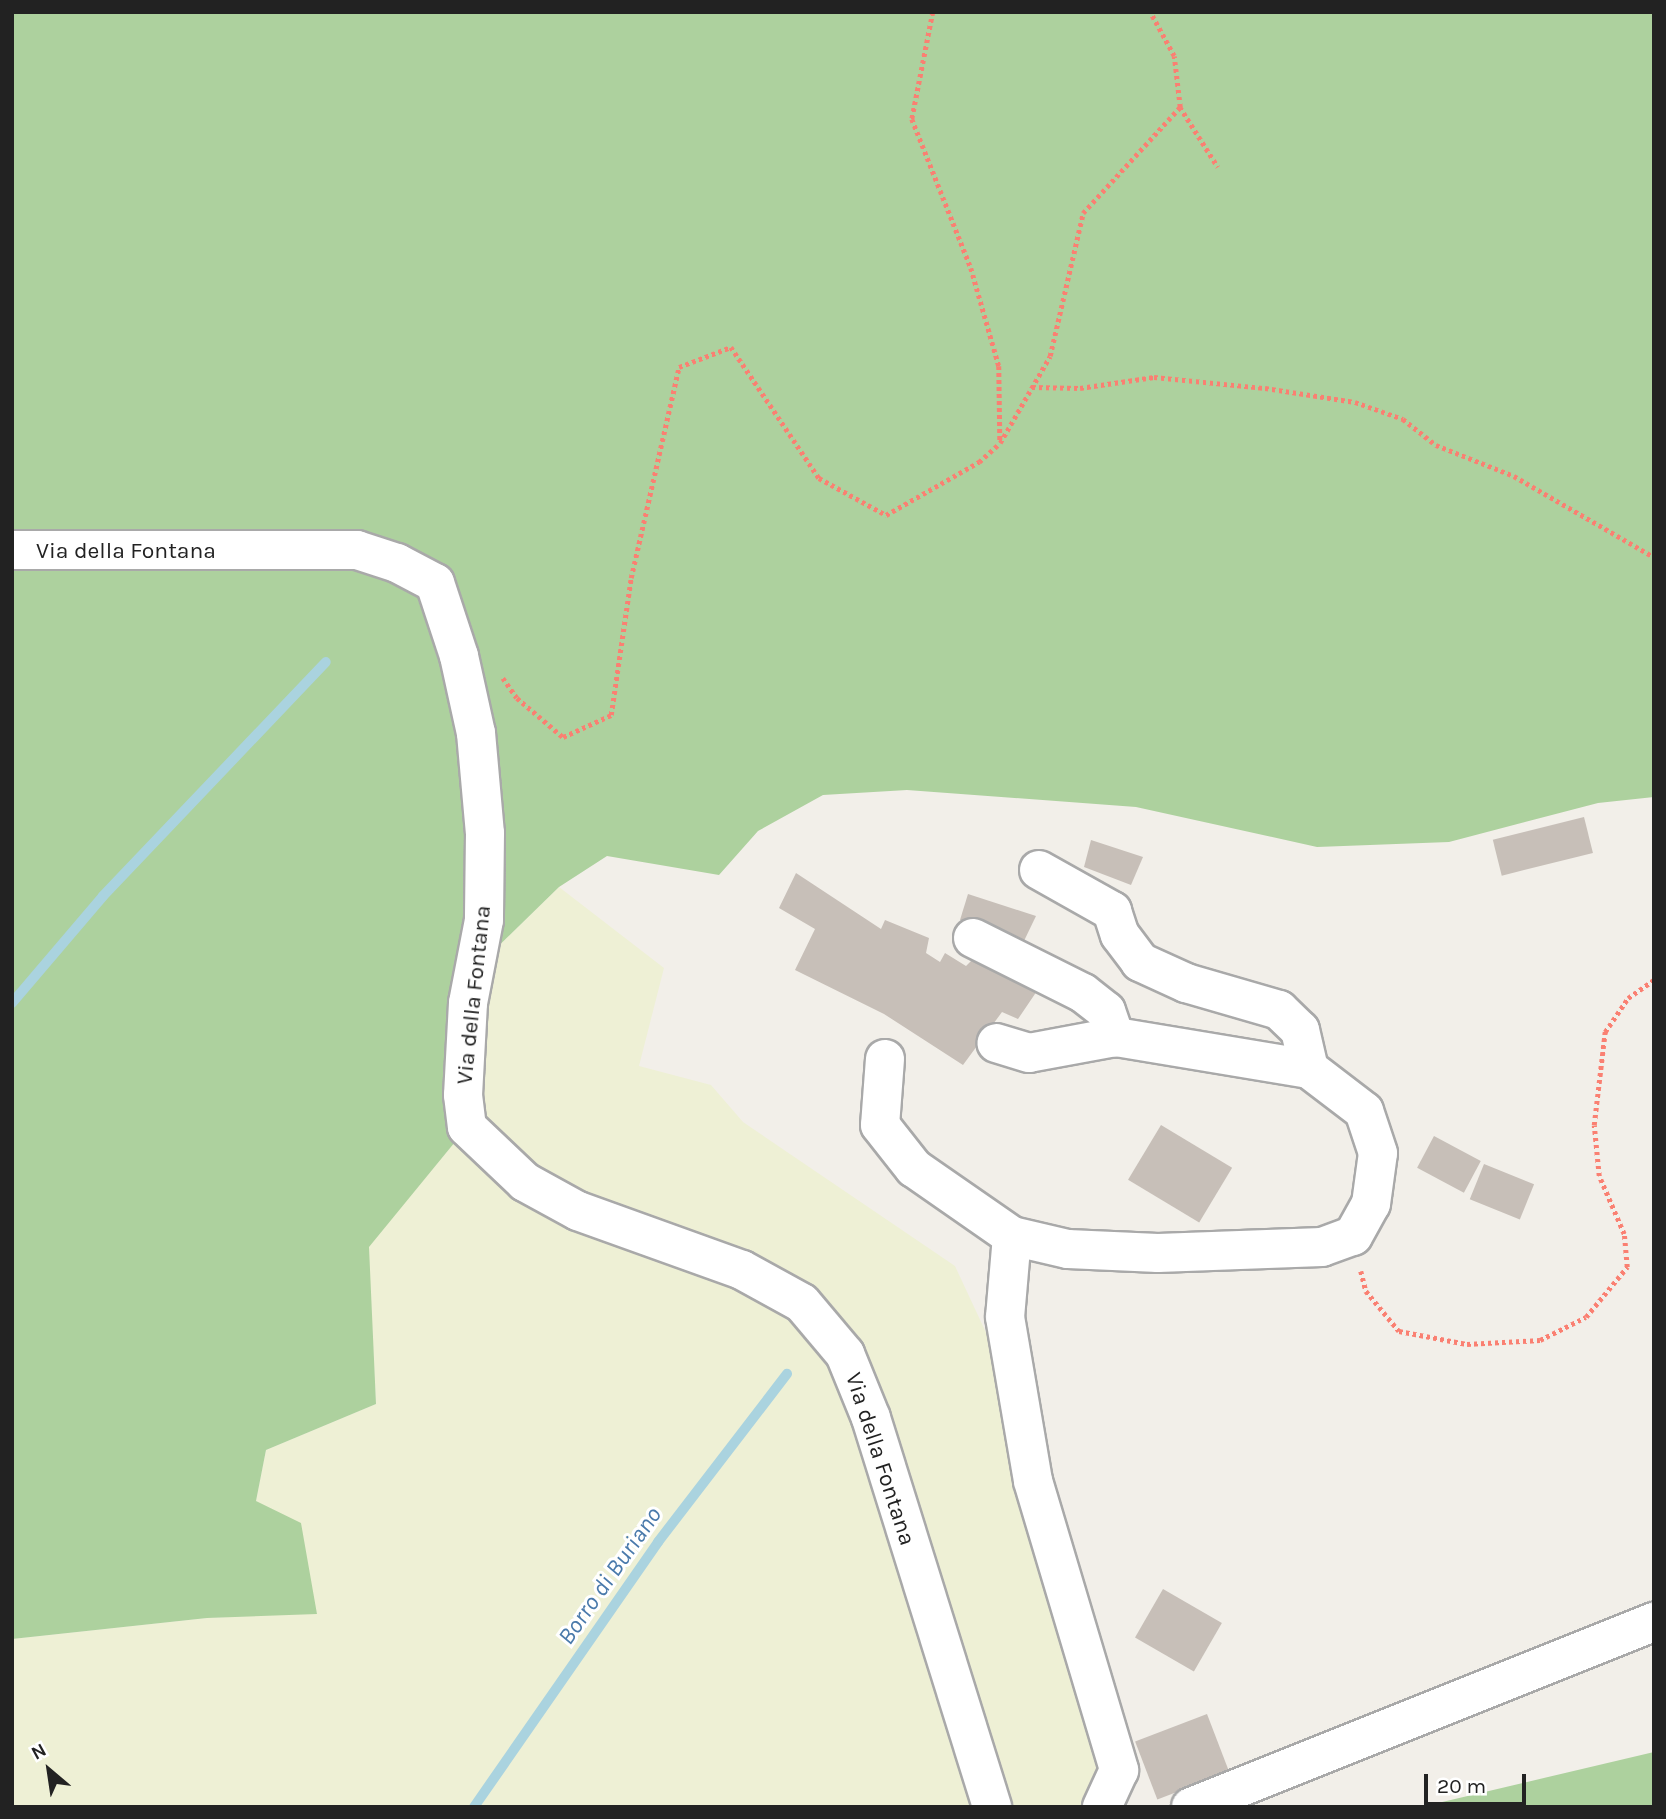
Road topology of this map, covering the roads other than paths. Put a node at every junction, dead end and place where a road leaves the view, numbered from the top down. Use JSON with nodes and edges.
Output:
{"nodes":[{"id":1,"x":12,"y":550,"type":"edge"},
{"id":2,"x":1039,"y":870,"type":"dead end"},
{"id":3,"x":973,"y":939,"type":"dead end"},
{"id":4,"x":1115,"y":1037,"type":"junction"},
{"id":5,"x":996,"y":1043,"type":"dead end"},
{"id":6,"x":885,"y":1059,"type":"dead end"},
{"id":7,"x":1309,"y":1069,"type":"junction"},
{"id":8,"x":1012,"y":1236,"type":"junction"},
{"id":9,"x":1654,"y":1622,"type":"edge"},
{"id":10,"x":992,"y":1807,"type":"edge"},
{"id":11,"x":1102,"y":1807,"type":"edge"},
{"id":12,"x":1191,"y":1807,"type":"edge"}],
"edges":[{"from":1,"to":10,"type":"street","name":"Via della Fontana"},
{"from":2,"to":7,"type":"street"},
{"from":3,"to":4,"type":"street"},
{"from":4,"to":5,"type":"street"},
{"from":4,"to":7,"type":"street"},
{"from":6,"to":8,"type":"street"},
{"from":7,"to":8,"type":"street"},
{"from":8,"to":11,"type":"street"},
{"from":9,"to":12,"type":"street"}]}
